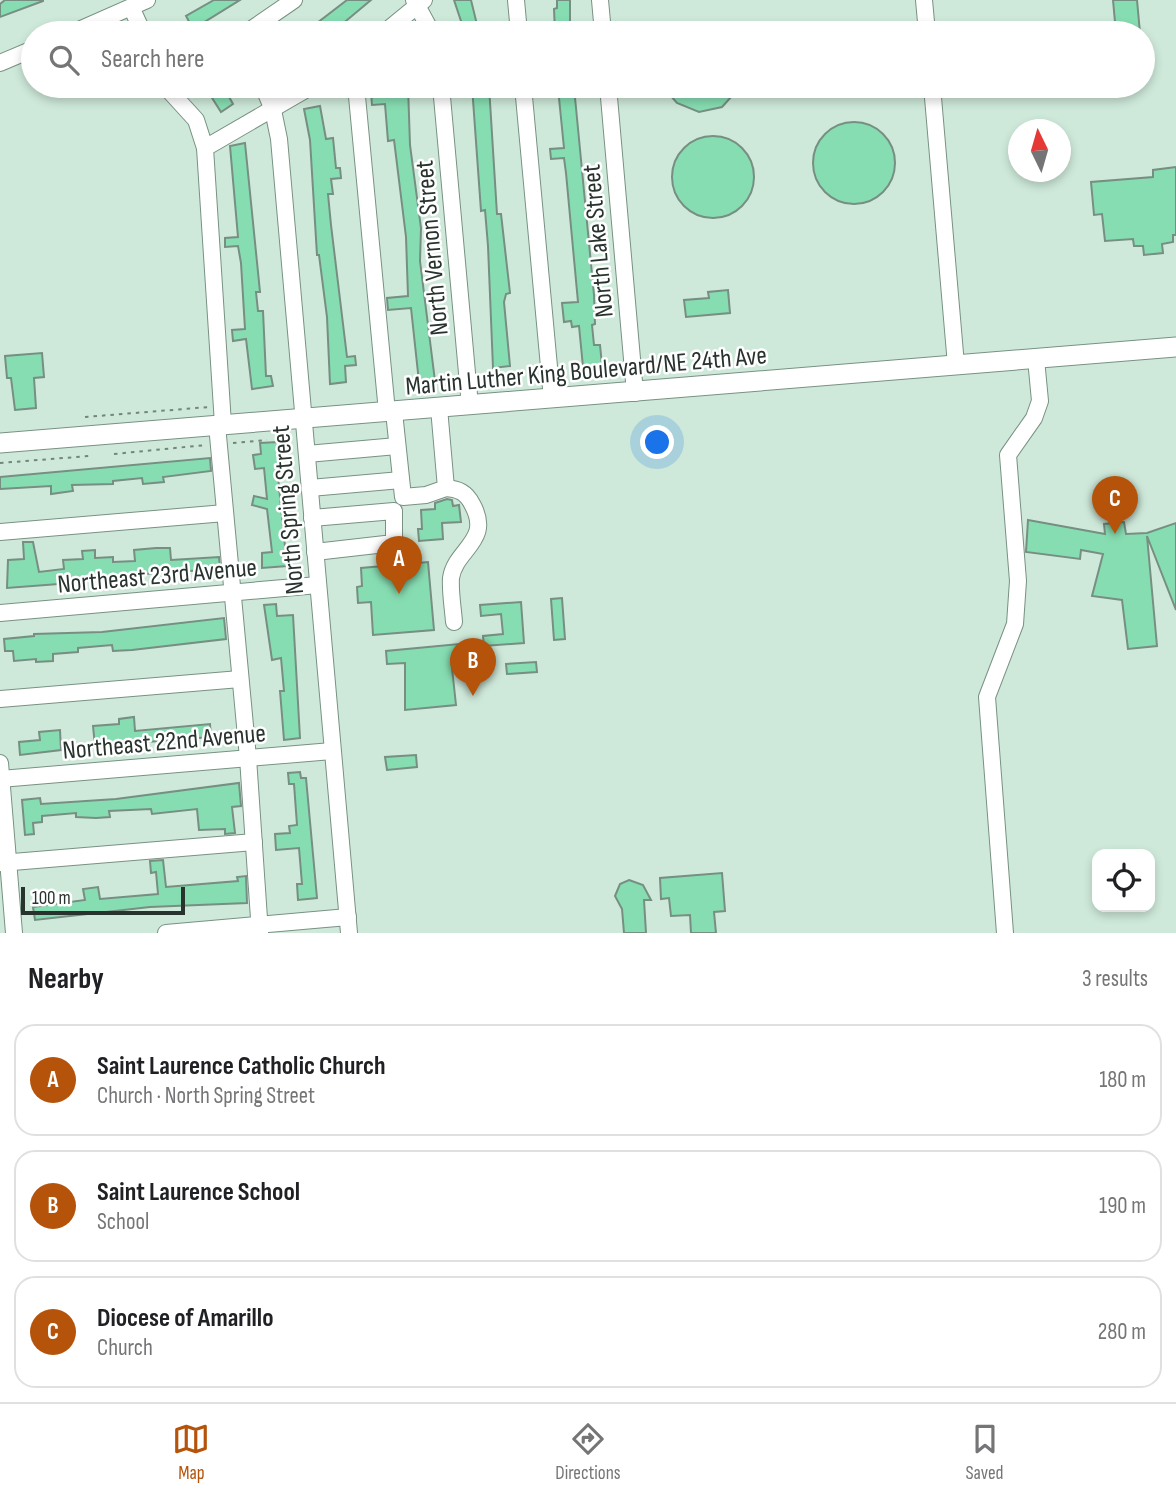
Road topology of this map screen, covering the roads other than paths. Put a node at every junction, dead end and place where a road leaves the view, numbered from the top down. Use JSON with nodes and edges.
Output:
{"nodes":[{"id":1,"x":147,"y":0,"type":"edge"},
{"id":2,"x":294,"y":0,"type":"edge"},
{"id":3,"x":516,"y":0,"type":"edge"},
{"id":4,"x":600,"y":0,"type":"edge"},
{"id":5,"x":924,"y":0,"type":"edge"},
{"id":6,"x":418,"y":2,"type":"edge"},
{"id":7,"x":132,"y":9,"type":"junction"},
{"id":8,"x":102,"y":21,"type":"edge"},
{"id":9,"x":138,"y":21,"type":"edge"},
{"id":10,"x":263,"y":21,"type":"edge"},
{"id":11,"x":397,"y":21,"type":"edge"},
{"id":12,"x":427,"y":21,"type":"edge"},
{"id":13,"x":518,"y":21,"type":"edge"},
{"id":14,"x":602,"y":21,"type":"edge"},
{"id":15,"x":926,"y":21,"type":"edge"},
{"id":16,"x":21,"y":54,"type":"edge"},
{"id":17,"x":0,"y":63,"type":"edge"},
{"id":18,"x":176,"y":98,"type":"edge"},
{"id":19,"x":268,"y":98,"type":"edge"},
{"id":20,"x":292,"y":98,"type":"edge"},
{"id":21,"x":357,"y":98,"type":"edge"},
{"id":22,"x":442,"y":98,"type":"edge"},
{"id":23,"x":524,"y":98,"type":"edge"},
{"id":24,"x":609,"y":98,"type":"edge"},
{"id":25,"x":933,"y":98,"type":"edge"},
{"id":26,"x":273,"y":110,"type":"junction"},
{"id":27,"x":205,"y":148,"type":"junction"},
{"id":28,"x":1176,"y":347,"type":"edge"},
{"id":29,"x":1036,"y":359,"type":"junction"},
{"id":30,"x":956,"y":365,"type":"junction"},
{"id":31,"x":635,"y":393,"type":"junction"},
{"id":32,"x":552,"y":399,"type":"junction"},
{"id":33,"x":470,"y":406,"type":"junction"},
{"id":34,"x":439,"y":408,"type":"junction"},
{"id":35,"x":391,"y":412,"type":"junction"},
{"id":36,"x":304,"y":418,"type":"junction"},
{"id":37,"x":220,"y":425,"type":"junction"},
{"id":38,"x":0,"y":443,"type":"edge"},
{"id":39,"x":397,"y":446,"type":"junction"},
{"id":40,"x":307,"y":454,"type":"junction"},
{"id":41,"x":401,"y":480,"type":"junction"},
{"id":42,"x":310,"y":488,"type":"junction"},
{"id":43,"x":446,"y":488,"type":"junction"},
{"id":44,"x":398,"y":504,"type":"junction"},
{"id":45,"x":225,"y":513,"type":"junction"},
{"id":46,"x":312,"y":518,"type":"junction"},
{"id":47,"x":0,"y":532,"type":"edge"},
{"id":48,"x":315,"y":552,"type":"junction"},
{"id":49,"x":317,"y":585,"type":"junction"},
{"id":50,"x":232,"y":593,"type":"junction"},
{"id":51,"x":0,"y":613,"type":"edge"},
{"id":52,"x":454,"y":622,"type":"dead end"},
{"id":53,"x":240,"y":679,"type":"junction"},
{"id":54,"x":0,"y":699,"type":"edge"},
{"id":55,"x":332,"y":751,"type":"junction"},
{"id":56,"x":248,"y":758,"type":"junction"},
{"id":57,"x":0,"y":774,"type":"edge"},
{"id":58,"x":254,"y":842,"type":"junction"},
{"id":59,"x":4,"y":863,"type":"edge"},
{"id":60,"x":349,"y":925,"type":"edge"},
{"id":61,"x":260,"y":929,"type":"edge"},
{"id":62,"x":14,"y":933,"type":"edge"},
{"id":63,"x":166,"y":933,"type":"edge"},
{"id":64,"x":1005,"y":933,"type":"edge"}],
"edges":[{"from":1,"to":7,"type":"street"},
{"from":2,"to":10,"type":"street"},
{"from":3,"to":13,"type":"street"},
{"from":4,"to":14,"type":"street"},
{"from":5,"to":15,"type":"street"},
{"from":6,"to":11,"type":"street"},
{"from":6,"to":12,"type":"street"},
{"from":7,"to":8,"type":"street"},
{"from":7,"to":9,"type":"street"},
{"from":16,"to":17,"type":"street"},
{"from":18,"to":27,"type":"street"},
{"from":19,"to":26,"type":"street","name":"North Spring Street"},
{"from":20,"to":26,"type":"street"},
{"from":21,"to":35,"type":"street"},
{"from":22,"to":33,"type":"street","name":"North Vernon Street"},
{"from":23,"to":32,"type":"street"},
{"from":24,"to":31,"type":"street","name":"North Lake Street"},
{"from":25,"to":30,"type":"street"},
{"from":26,"to":27,"type":"street"},
{"from":26,"to":36,"type":"street","name":"North Spring Street"},
{"from":27,"to":37,"type":"street"},
{"from":28,"to":29,"type":"main road","name":"Martin Luther King Boulevard/NE 24th Ave"},
{"from":29,"to":30,"type":"main road","name":"Martin Luther King Boulevard/NE 24th Ave"},
{"from":29,"to":64,"type":"street"},
{"from":30,"to":31,"type":"main road","name":"Martin Luther King Boulevard/NE 24th Ave"},
{"from":31,"to":32,"type":"main road","name":"Martin Luther King Boulevard/NE 24th Ave"},
{"from":32,"to":33,"type":"main road","name":"Martin Luther King Boulevard/NE 24th Ave"},
{"from":33,"to":34,"type":"main road","name":"Martin Luther King Boulevard/NE 24th Ave"},
{"from":34,"to":35,"type":"main road","name":"Martin Luther King Boulevard/NE 24th Ave"},
{"from":34,"to":43,"type":"street"},
{"from":35,"to":36,"type":"main road","name":"Martin Luther King Boulevard/NE 24th Ave"},
{"from":35,"to":39,"type":"street"},
{"from":36,"to":37,"type":"main road","name":"Martin Luther King Boulevard/NE 24th Ave"},
{"from":36,"to":40,"type":"street","name":"North Spring Street"},
{"from":37,"to":38,"type":"main road","name":"Martin Luther King Boulevard/NE 24th Ave"},
{"from":37,"to":45,"type":"street"},
{"from":39,"to":40,"type":"street"},
{"from":39,"to":41,"type":"street"},
{"from":40,"to":42,"type":"street","name":"North Spring Street"},
{"from":41,"to":42,"type":"street"},
{"from":41,"to":44,"type":"street"},
{"from":42,"to":46,"type":"street","name":"North Spring Street"},
{"from":43,"to":44,"type":"street"},
{"from":43,"to":52,"type":"street"},
{"from":44,"to":46,"type":"street"},
{"from":44,"to":48,"type":"street"},
{"from":45,"to":47,"type":"street"},
{"from":45,"to":50,"type":"street"},
{"from":46,"to":48,"type":"street","name":"North Spring Street"},
{"from":48,"to":49,"type":"street","name":"North Spring Street"},
{"from":49,"to":50,"type":"street","name":"Northeast 23rd Avenue"},
{"from":49,"to":55,"type":"street","name":"North Spring Street"},
{"from":50,"to":51,"type":"street","name":"Northeast 23rd Avenue"},
{"from":50,"to":53,"type":"street"},
{"from":53,"to":54,"type":"street"},
{"from":53,"to":56,"type":"street"},
{"from":55,"to":56,"type":"street","name":"Northeast 22nd Avenue"},
{"from":55,"to":60,"type":"street","name":"North Spring Street"},
{"from":56,"to":57,"type":"street","name":"Northeast 22nd Avenue"},
{"from":56,"to":58,"type":"street"},
{"from":57,"to":59,"type":"street"},
{"from":58,"to":59,"type":"street"},
{"from":58,"to":61,"type":"street"},
{"from":59,"to":62,"type":"street"},
{"from":60,"to":61,"type":"street"},
{"from":61,"to":63,"type":"street"}]}
